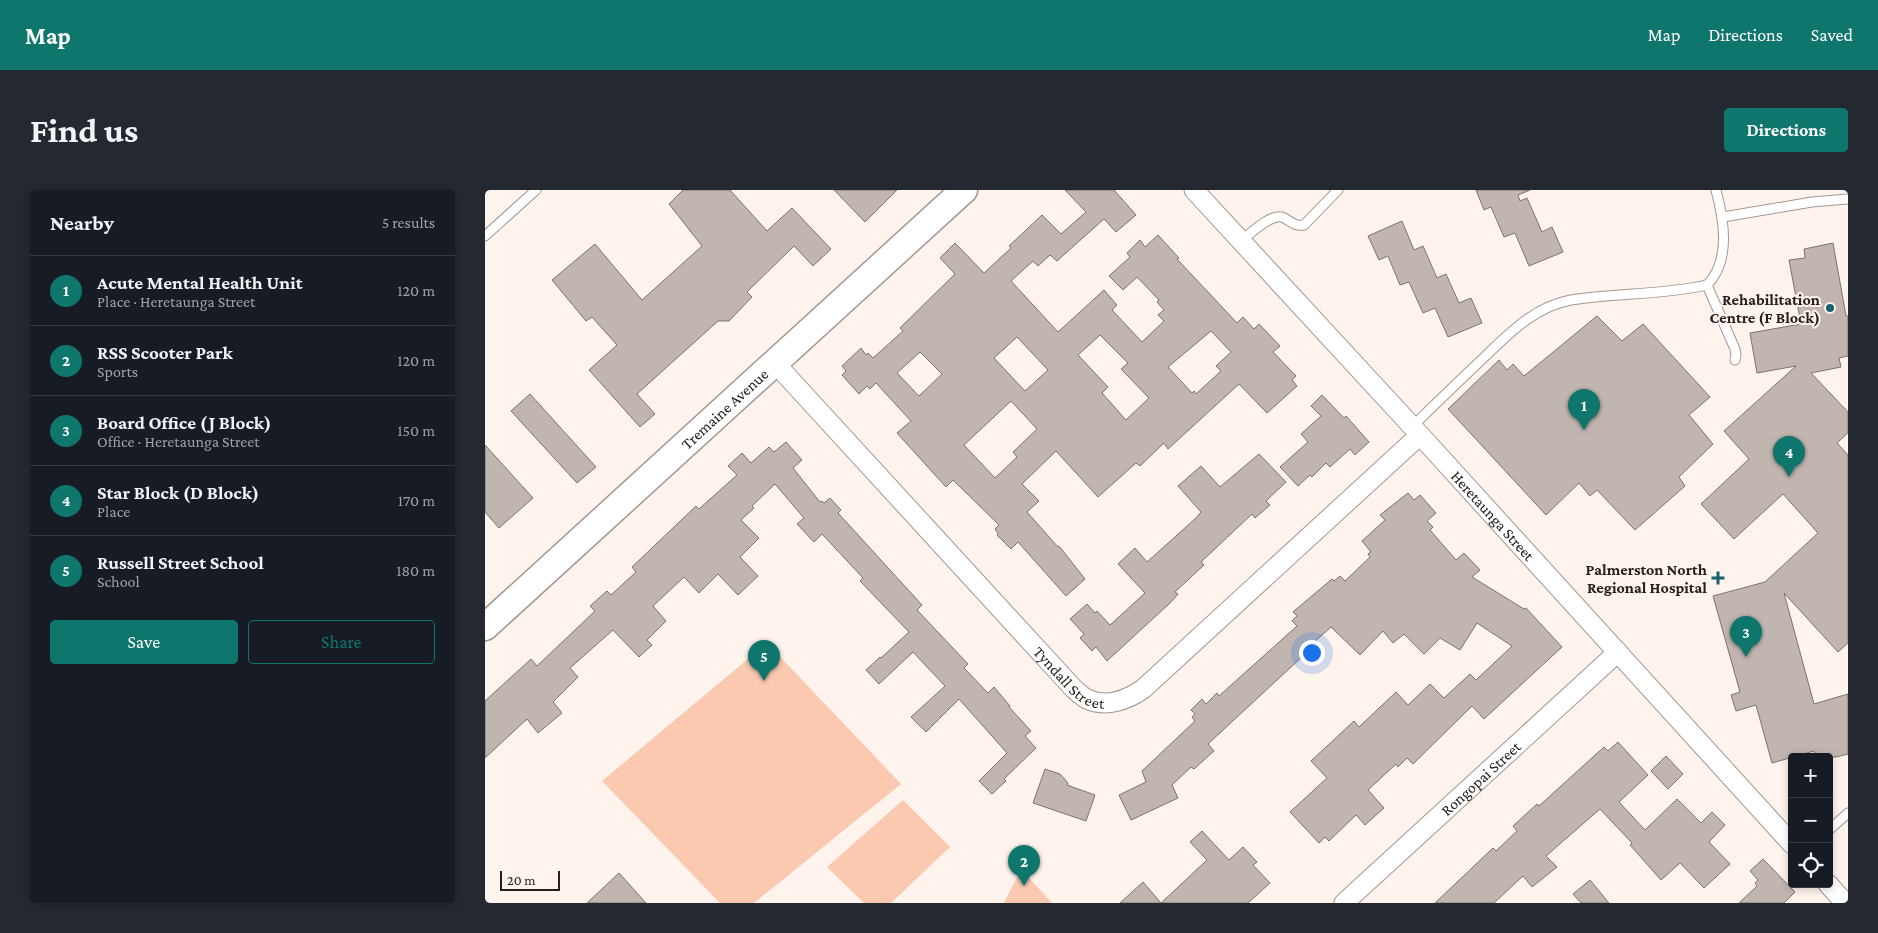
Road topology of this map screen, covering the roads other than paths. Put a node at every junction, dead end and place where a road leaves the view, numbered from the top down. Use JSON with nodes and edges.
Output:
{"nodes":[{"id":1,"x":536,"y":190,"type":"edge"},
{"id":2,"x":1194,"y":190,"type":"edge"},
{"id":3,"x":1339,"y":190,"type":"edge"},
{"id":4,"x":1716,"y":190,"type":"edge"},
{"id":5,"x":962,"y":191,"type":"edge"},
{"id":6,"x":1848,"y":199,"type":"edge"},
{"id":7,"x":1723,"y":216,"type":"junction"},
{"id":8,"x":485,"y":236,"type":"edge"},
{"id":9,"x":1241,"y":241,"type":"junction"},
{"id":10,"x":1707,"y":285,"type":"junction"},
{"id":11,"x":1735,"y":360,"type":"dead end"},
{"id":12,"x":775,"y":363,"type":"junction"},
{"id":13,"x":1416,"y":431,"type":"junction"},
{"id":14,"x":485,"y":627,"type":"edge"},
{"id":15,"x":1618,"y":652,"type":"junction"},
{"id":16,"x":1848,"y":813,"type":"edge"},
{"id":17,"x":1833,"y":826,"type":"edge"},
{"id":18,"x":1791,"y":843,"type":"edge"},
{"id":19,"x":1344,"y":903,"type":"edge"}],
"edges":[{"from":1,"to":8,"type":"lane"},
{"from":2,"to":9,"type":"street","name":"Heretaunga Street"},
{"from":3,"to":9,"type":"lane"},
{"from":4,"to":7,"type":"lane"},
{"from":5,"to":12,"type":"main road","name":"Tremaine Avenue"},
{"from":6,"to":7,"type":"lane"},
{"from":7,"to":10,"type":"lane"},
{"from":9,"to":13,"type":"street","name":"Heretaunga Street"},
{"from":10,"to":11,"type":"lane"},
{"from":10,"to":13,"type":"lane"},
{"from":12,"to":13,"type":"street","name":"Tyndall Street"},
{"from":12,"to":14,"type":"main road","name":"Tremaine Avenue"},
{"from":13,"to":15,"type":"street","name":"Heretaunga Street"},
{"from":15,"to":18,"type":"street","name":"Heretaunga Street"},
{"from":15,"to":19,"type":"street","name":"Rongopai Street"},
{"from":16,"to":17,"type":"lane"}]}
